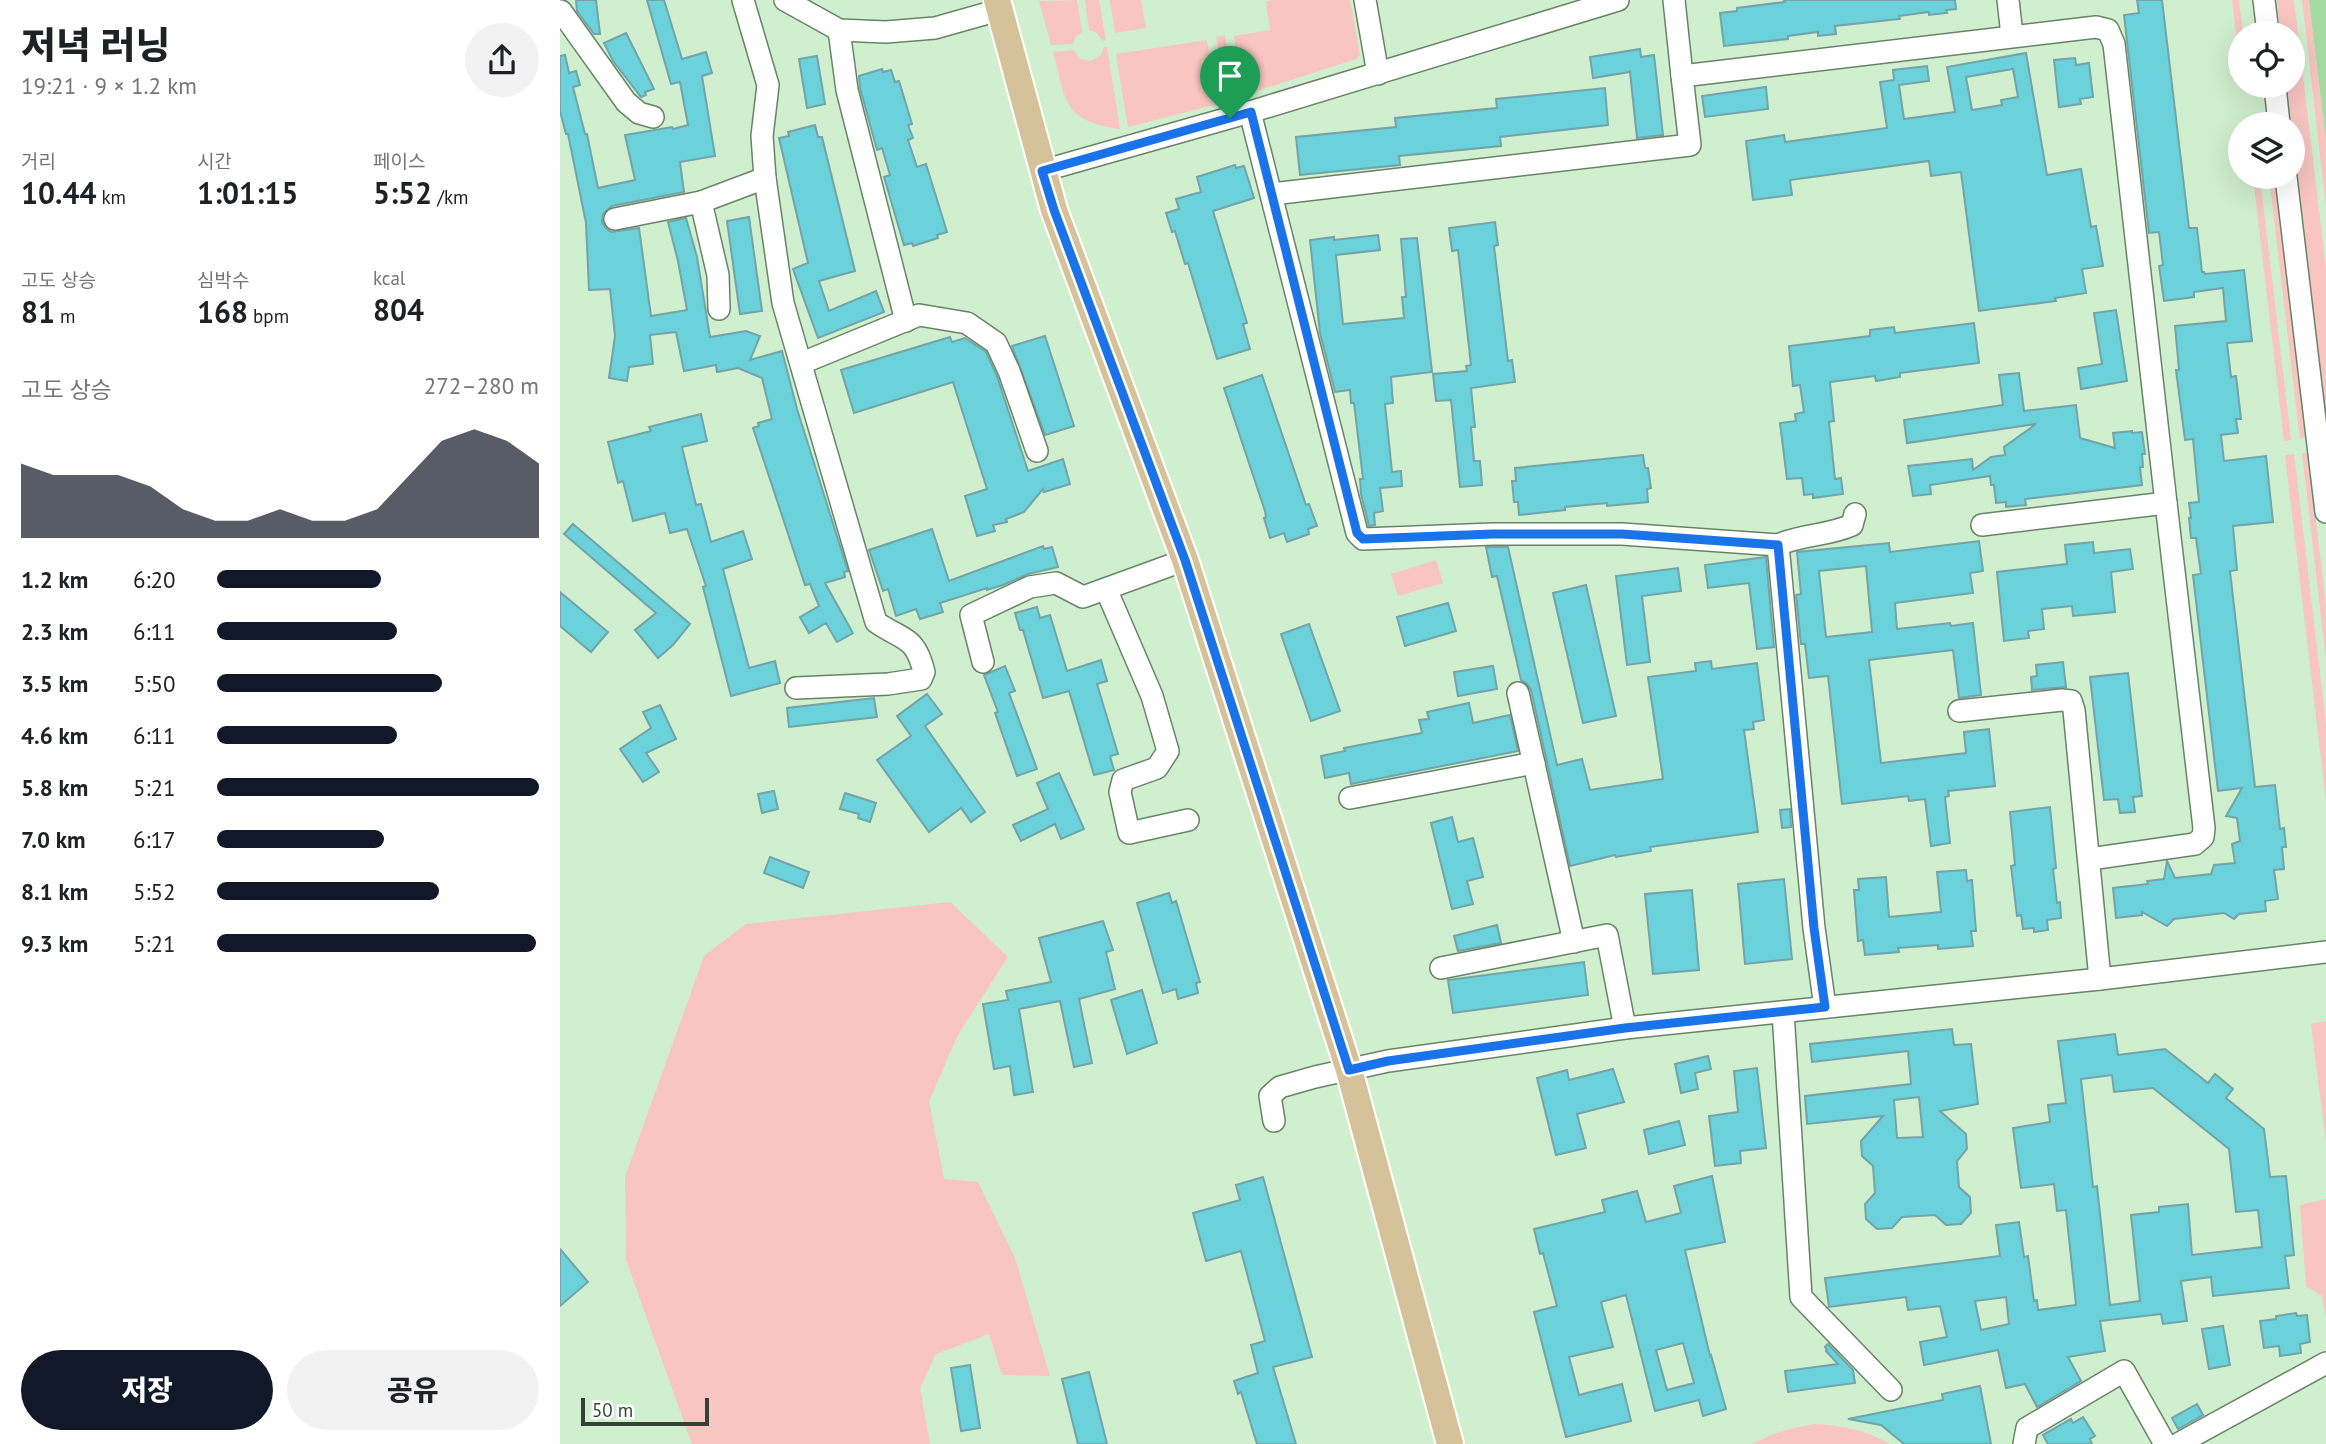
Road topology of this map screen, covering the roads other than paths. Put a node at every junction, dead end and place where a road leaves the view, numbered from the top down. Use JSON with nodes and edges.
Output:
{"nodes":[{"id":1,"x":743,"y":0,"type":"edge"},
{"id":2,"x":785,"y":0,"type":"edge"},
{"id":3,"x":1365,"y":0,"type":"edge"},
{"id":4,"x":1618,"y":0,"type":"edge"},
{"id":5,"x":1674,"y":0,"type":"edge"},
{"id":6,"x":2008,"y":0,"type":"edge"},
{"id":7,"x":2264,"y":0,"type":"edge"},
{"id":8,"x":998,"y":5,"type":"edge"},
{"id":9,"x":561,"y":8,"type":"edge"},
{"id":10,"x":2267,"y":21,"type":"edge"},
{"id":11,"x":839,"y":30,"type":"junction"},
{"id":12,"x":2012,"y":36,"type":"junction"},
{"id":13,"x":1378,"y":74,"type":"junction"},
{"id":14,"x":1682,"y":76,"type":"junction"},
{"id":15,"x":1251,"y":112,"type":"junction"},
{"id":16,"x":653,"y":117,"type":"dead end"},
{"id":17,"x":1042,"y":171,"type":"junction"},
{"id":18,"x":765,"y":178,"type":"junction"},
{"id":19,"x":2287,"y":189,"type":"edge"},
{"id":20,"x":1272,"y":194,"type":"junction"},
{"id":21,"x":701,"y":202,"type":"junction"},
{"id":22,"x":615,"y":219,"type":"dead end"},
{"id":23,"x":719,"y":309,"type":"dead end"},
{"id":24,"x":906,"y":321,"type":"junction"},
{"id":25,"x":802,"y":363,"type":"junction"},
{"id":26,"x":1037,"y":450,"type":"dead end"},
{"id":27,"x":2166,"y":503,"type":"junction"},
{"id":28,"x":2326,"y":512,"type":"edge"},
{"id":29,"x":1855,"y":514,"type":"dead end"},
{"id":30,"x":1982,"y":525,"type":"dead end"},
{"id":31,"x":1778,"y":545,"type":"junction"},
{"id":32,"x":1185,"y":560,"type":"junction"},
{"id":33,"x":1106,"y":589,"type":"junction"},
{"id":34,"x":983,"y":662,"type":"dead end"},
{"id":35,"x":796,"y":688,"type":"dead end"},
{"id":36,"x":1518,"y":693,"type":"dead end"},
{"id":37,"x":1959,"y":711,"type":"dead end"},
{"id":38,"x":1534,"y":763,"type":"junction"},
{"id":39,"x":1350,"y":797,"type":"dead end"},
{"id":40,"x":1188,"y":820,"type":"dead end"},
{"id":41,"x":2090,"y":859,"type":"junction"},
{"id":42,"x":1574,"y":942,"type":"junction"},
{"id":43,"x":2326,"y":952,"type":"edge"},
{"id":44,"x":1441,"y":968,"type":"dead end"},
{"id":45,"x":2100,"y":979,"type":"junction"},
{"id":46,"x":1825,"y":1007,"type":"junction"},
{"id":47,"x":1783,"y":1012,"type":"junction"},
{"id":48,"x":1625,"y":1028,"type":"junction"},
{"id":49,"x":1349,"y":1070,"type":"junction"},
{"id":50,"x":1274,"y":1121,"type":"dead end"},
{"id":51,"x":2326,"y":1363,"type":"edge"},
{"id":52,"x":1891,"y":1390,"type":"dead end"},
{"id":53,"x":1450,"y":1444,"type":"edge"},
{"id":54,"x":2024,"y":1444,"type":"edge"},
{"id":55,"x":2165,"y":1444,"type":"edge"},
{"id":56,"x":2178,"y":1444,"type":"edge"}],
"edges":[{"from":1,"to":18,"type":"street"},
{"from":2,"to":11,"type":"street"},
{"from":3,"to":13,"type":"street"},
{"from":4,"to":13,"type":"street"},
{"from":5,"to":14,"type":"street"},
{"from":6,"to":12,"type":"street"},
{"from":7,"to":10,"type":"street"},
{"from":8,"to":11,"type":"street"},
{"from":8,"to":17,"type":"main road"},
{"from":9,"to":16,"type":"street"},
{"from":11,"to":24,"type":"street"},
{"from":12,"to":14,"type":"street"},
{"from":12,"to":27,"type":"street"},
{"from":13,"to":15,"type":"street"},
{"from":14,"to":20,"type":"street"},
{"from":15,"to":17,"type":"street"},
{"from":15,"to":20,"type":"street"},
{"from":17,"to":32,"type":"main road"},
{"from":18,"to":21,"type":"street"},
{"from":18,"to":25,"type":"street"},
{"from":19,"to":28,"type":"street"},
{"from":20,"to":31,"type":"street"},
{"from":21,"to":22,"type":"street"},
{"from":21,"to":23,"type":"street"},
{"from":24,"to":25,"type":"street"},
{"from":24,"to":26,"type":"street"},
{"from":25,"to":35,"type":"street"},
{"from":27,"to":30,"type":"street"},
{"from":27,"to":41,"type":"street"},
{"from":29,"to":31,"type":"street"},
{"from":31,"to":46,"type":"street"},
{"from":32,"to":33,"type":"street"},
{"from":32,"to":49,"type":"main road"},
{"from":33,"to":34,"type":"street"},
{"from":33,"to":40,"type":"street"},
{"from":36,"to":38,"type":"street"},
{"from":37,"to":41,"type":"street"},
{"from":38,"to":39,"type":"street"},
{"from":38,"to":42,"type":"street"},
{"from":41,"to":45,"type":"street"},
{"from":42,"to":44,"type":"street"},
{"from":42,"to":48,"type":"street"},
{"from":43,"to":45,"type":"street"},
{"from":45,"to":46,"type":"street"},
{"from":46,"to":47,"type":"street"},
{"from":47,"to":48,"type":"street"},
{"from":47,"to":52,"type":"street"},
{"from":48,"to":49,"type":"street"},
{"from":49,"to":50,"type":"street"},
{"from":49,"to":53,"type":"main road"},
{"from":51,"to":56,"type":"street"},
{"from":54,"to":55,"type":"street"}]}
